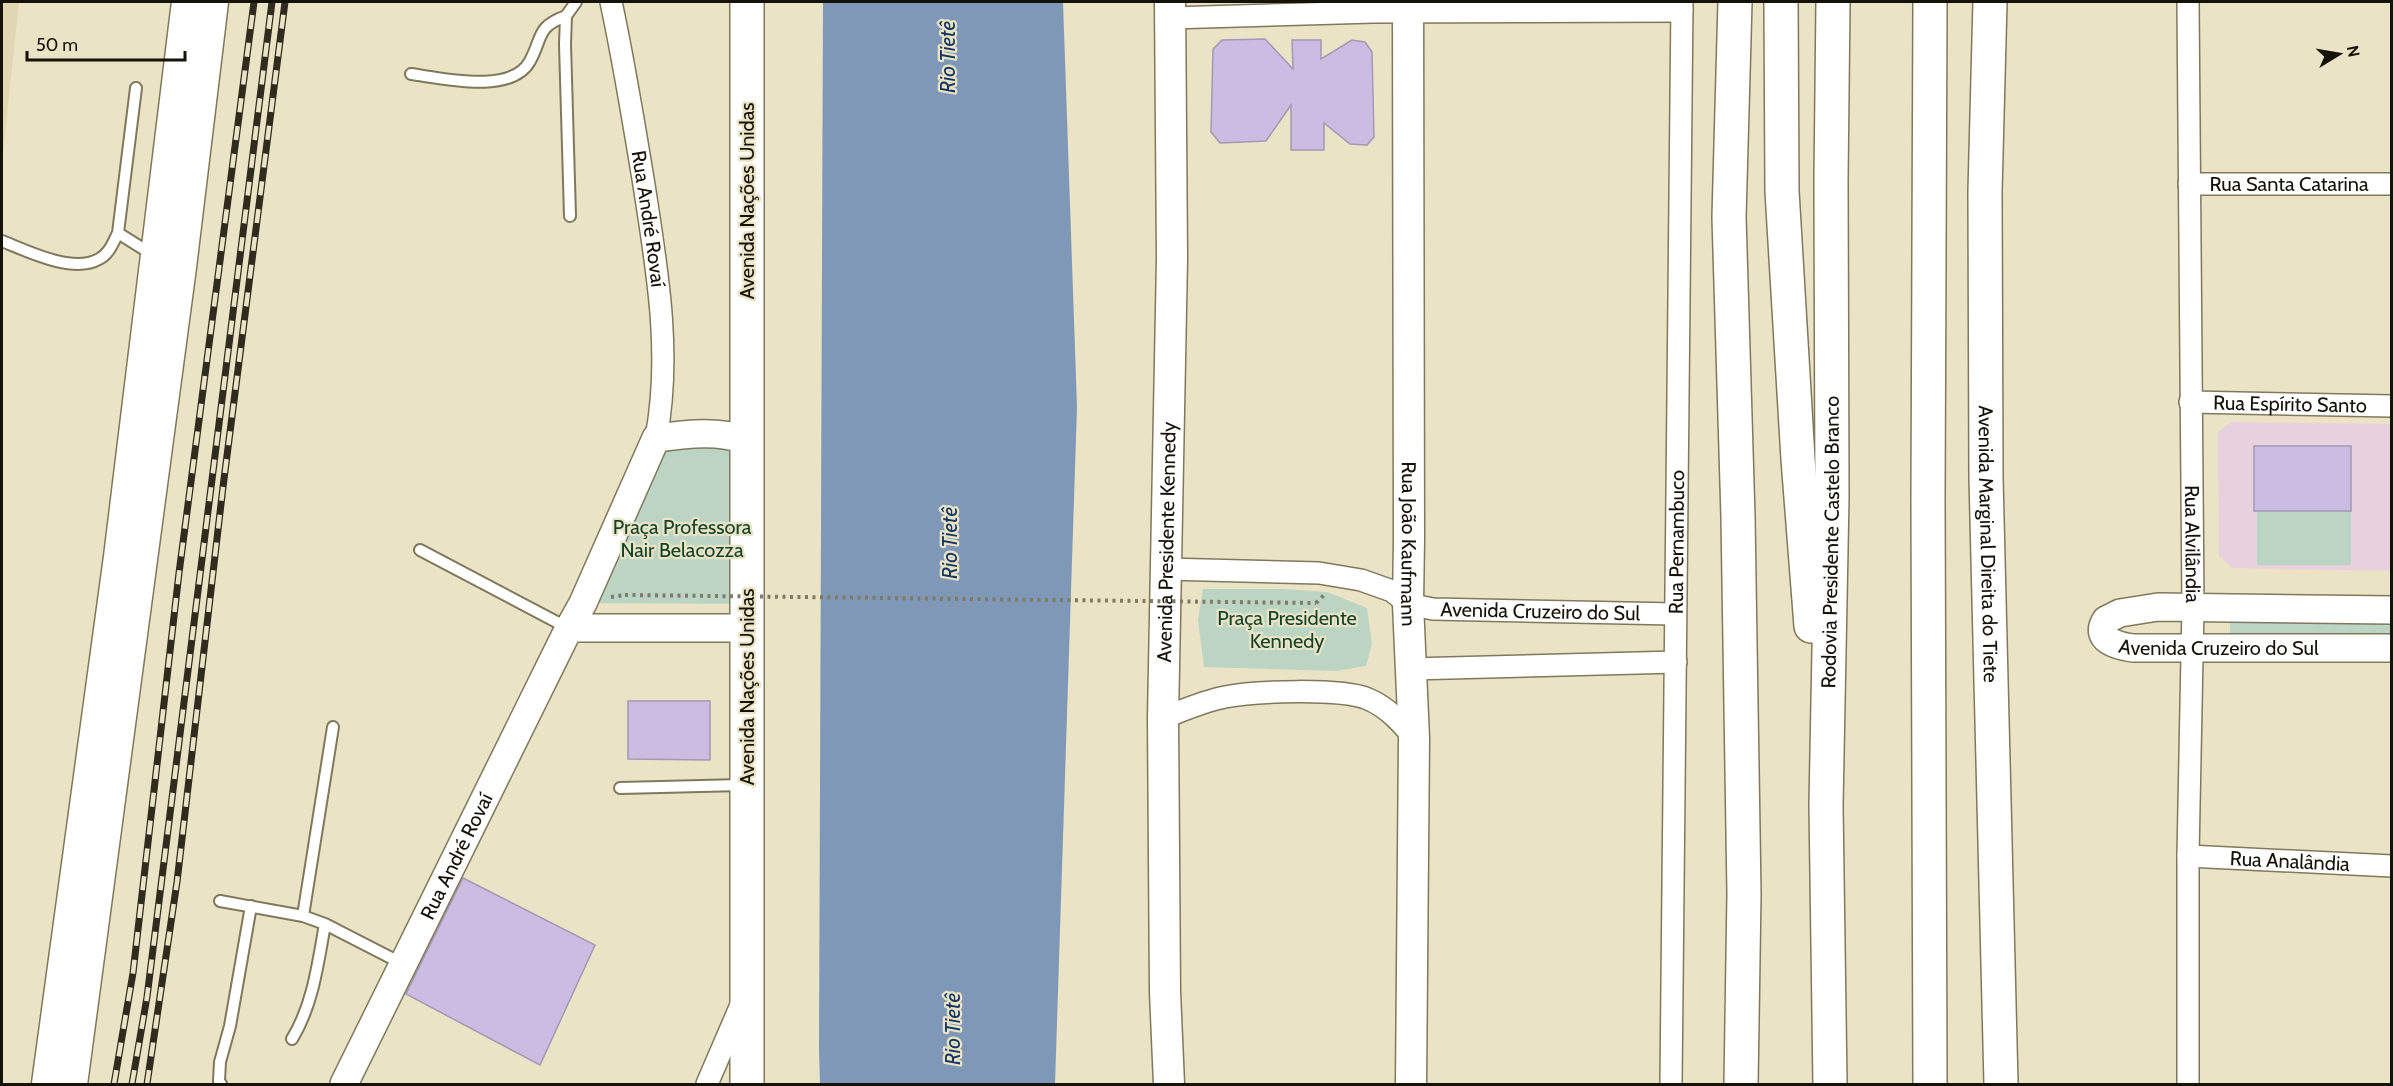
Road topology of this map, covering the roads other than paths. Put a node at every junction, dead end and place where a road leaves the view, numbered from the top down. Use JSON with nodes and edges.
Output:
{"nodes":[{"id":1,"x":187,"y":2,"type":"edge"},
{"id":2,"x":213,"y":2,"type":"edge"},
{"id":3,"x":576,"y":2,"type":"edge"},
{"id":4,"x":611,"y":2,"type":"edge"},
{"id":5,"x":747,"y":2,"type":"edge"},
{"id":6,"x":1735,"y":2,"type":"edge"},
{"id":7,"x":1781,"y":2,"type":"edge"},
{"id":8,"x":1833,"y":2,"type":"edge"},
{"id":9,"x":1930,"y":2,"type":"edge"},
{"id":10,"x":1990,"y":2,"type":"edge"},
{"id":11,"x":2188,"y":2,"type":"edge"},
{"id":12,"x":1682,"y":6,"type":"edge"},
{"id":13,"x":1407,"y":7,"type":"edge"},
{"id":14,"x":1170,"y":10,"type":"edge"},
{"id":15,"x":566,"y":16,"type":"junction"},
{"id":16,"x":411,"y":74,"type":"dead end"},
{"id":17,"x":136,"y":88,"type":"dead end"},
{"id":18,"x":2189,"y":184,"type":"junction"},
{"id":19,"x":2391,"y":184,"type":"edge"},
{"id":20,"x":570,"y":216,"type":"dead end"},
{"id":21,"x":118,"y":234,"type":"junction"},
{"id":22,"x":2,"y":241,"type":"edge"},
{"id":23,"x":155,"y":256,"type":"junction"},
{"id":24,"x":2190,"y":402,"type":"junction"},
{"id":25,"x":2391,"y":406,"type":"edge"},
{"id":26,"x":656,"y":438,"type":"junction"},
{"id":27,"x":747,"y":440,"type":"junction"},
{"id":28,"x":420,"y":550,"type":"dead end"},
{"id":29,"x":1167,"y":569,"type":"junction"},
{"id":30,"x":1408,"y":604,"type":"junction"},
{"id":31,"x":2193,"y":606,"type":"junction"},
{"id":32,"x":2391,"y":610,"type":"edge"},
{"id":33,"x":1675,"y":614,"type":"junction"},
{"id":34,"x":569,"y":628,"type":"junction"},
{"id":35,"x":747,"y":628,"type":"junction"},
{"id":36,"x":2391,"y":648,"type":"edge"},
{"id":37,"x":2193,"y":649,"type":"junction"},
{"id":38,"x":1676,"y":662,"type":"junction"},
{"id":39,"x":1411,"y":669,"type":"junction"},
{"id":40,"x":1163,"y":718,"type":"junction"},
{"id":41,"x":333,"y":727,"type":"dead end"},
{"id":42,"x":1414,"y":738,"type":"junction"},
{"id":43,"x":747,"y":785,"type":"junction"},
{"id":44,"x":620,"y":788,"type":"dead end"},
{"id":45,"x":1826,"y":805,"type":"junction"},
{"id":46,"x":2188,"y":856,"type":"junction"},
{"id":47,"x":2391,"y":866,"type":"edge"},
{"id":48,"x":220,"y":901,"type":"dead end"},
{"id":49,"x":250,"y":906,"type":"junction"},
{"id":50,"x":303,"y":916,"type":"junction"},
{"id":51,"x":325,"y":924,"type":"junction"},
{"id":52,"x":403,"y":964,"type":"junction"},
{"id":53,"x":747,"y":993,"type":"junction"},
{"id":54,"x":292,"y":1039,"type":"dead end"},
{"id":55,"x":47,"y":1084,"type":"edge"},
{"id":56,"x":72,"y":1084,"type":"edge"},
{"id":57,"x":221,"y":1084,"type":"edge"},
{"id":58,"x":344,"y":1084,"type":"edge"},
{"id":59,"x":707,"y":1084,"type":"edge"},
{"id":60,"x":747,"y":1084,"type":"edge"},
{"id":61,"x":1169,"y":1084,"type":"edge"},
{"id":62,"x":1411,"y":1084,"type":"edge"},
{"id":63,"x":1671,"y":1084,"type":"edge"},
{"id":64,"x":1741,"y":1084,"type":"edge"},
{"id":65,"x":1830,"y":1084,"type":"edge"},
{"id":66,"x":1930,"y":1084,"type":"edge"},
{"id":67,"x":2001,"y":1084,"type":"edge"},
{"id":68,"x":2188,"y":1084,"type":"edge"}],
"edges":[{"from":1,"to":23,"type":"main road"},
{"from":2,"to":56,"type":"main road"},
{"from":3,"to":15,"type":"lane"},
{"from":4,"to":26,"type":"street","name":"Rua André Rovaí"},
{"from":5,"to":27,"type":"main road","name":"Avenida Nações Unidas"},
{"from":6,"to":64,"type":"main road"},
{"from":7,"to":45,"type":"main road"},
{"from":8,"to":45,"type":"main road","name":"Rodovia Presidente Castelo Branco"},
{"from":9,"to":66,"type":"main road"},
{"from":10,"to":67,"type":"main road","name":"Avenida Marginal Direita do Tiete"},
{"from":11,"to":18,"type":"street","name":"Rua Alvilândia"},
{"from":12,"to":13,"type":"street"},
{"from":12,"to":33,"type":"street","name":"Rua Pernambuco"},
{"from":13,"to":14,"type":"street"},
{"from":13,"to":30,"type":"main road","name":"Rua João Kaufmann"},
{"from":14,"to":29,"type":"main road","name":"Avenida Presidente Kennedy"},
{"from":15,"to":16,"type":"lane"},
{"from":15,"to":20,"type":"lane"},
{"from":17,"to":21,"type":"lane"},
{"from":18,"to":19,"type":"street","name":"Rua Santa Catarina"},
{"from":18,"to":24,"type":"street","name":"Rua Alvilândia"},
{"from":21,"to":22,"type":"lane"},
{"from":21,"to":23,"type":"lane"},
{"from":23,"to":55,"type":"main road"},
{"from":24,"to":25,"type":"street","name":"Rua Espírito Santo"},
{"from":24,"to":31,"type":"street","name":"Rua Alvilândia"},
{"from":26,"to":27,"type":"street"},
{"from":26,"to":34,"type":"street","name":"Rua André Rovaí"},
{"from":27,"to":35,"type":"main road","name":"Avenida Nações Unidas"},
{"from":28,"to":34,"type":"lane"},
{"from":29,"to":30,"type":"street"},
{"from":29,"to":40,"type":"main road","name":"Avenida Presidente Kennedy"},
{"from":30,"to":33,"type":"street","name":"Avenida Cruzeiro do Sul"},
{"from":30,"to":39,"type":"main road","name":"Rua João Kaufmann"},
{"from":31,"to":32,"type":"street","name":"Avenida Cruzeiro do Sul"},
{"from":31,"to":37,"type":"street","name":"Rua Alvilândia"},
{"from":31,"to":37,"type":"street","name":"Avenida Cruzeiro do Sul"},
{"from":33,"to":38,"type":"street","name":"Rua Pernambuco"},
{"from":34,"to":35,"type":"street"},
{"from":34,"to":52,"type":"street","name":"Rua André Rovaí"},
{"from":35,"to":43,"type":"main road","name":"Avenida Nações Unidas"},
{"from":36,"to":37,"type":"street","name":"Avenida Cruzeiro do Sul"},
{"from":37,"to":46,"type":"street","name":"Rua Alvilândia"},
{"from":38,"to":39,"type":"street"},
{"from":38,"to":63,"type":"street","name":"Rua Pernambuco"},
{"from":39,"to":42,"type":"main road","name":"Rua João Kaufmann"},
{"from":40,"to":42,"type":"street"},
{"from":40,"to":61,"type":"main road","name":"Avenida Presidente Kennedy"},
{"from":41,"to":50,"type":"lane"},
{"from":42,"to":62,"type":"main road","name":"Rua João Kaufmann"},
{"from":43,"to":44,"type":"lane"},
{"from":43,"to":53,"type":"main road","name":"Avenida Nações Unidas"},
{"from":45,"to":65,"type":"main road","name":"Rodovia Presidente Castelo Branco"},
{"from":46,"to":47,"type":"street","name":"Rua Analândia"},
{"from":46,"to":68,"type":"street","name":"Rua Alvilândia"},
{"from":48,"to":49,"type":"lane"},
{"from":49,"to":50,"type":"lane"},
{"from":49,"to":57,"type":"lane"},
{"from":50,"to":51,"type":"lane"},
{"from":51,"to":52,"type":"lane"},
{"from":51,"to":54,"type":"lane"},
{"from":52,"to":58,"type":"street","name":"Rua André Rovaí"},
{"from":53,"to":59,"type":"street"},
{"from":53,"to":60,"type":"main road","name":"Avenida Nações Unidas"}]}
